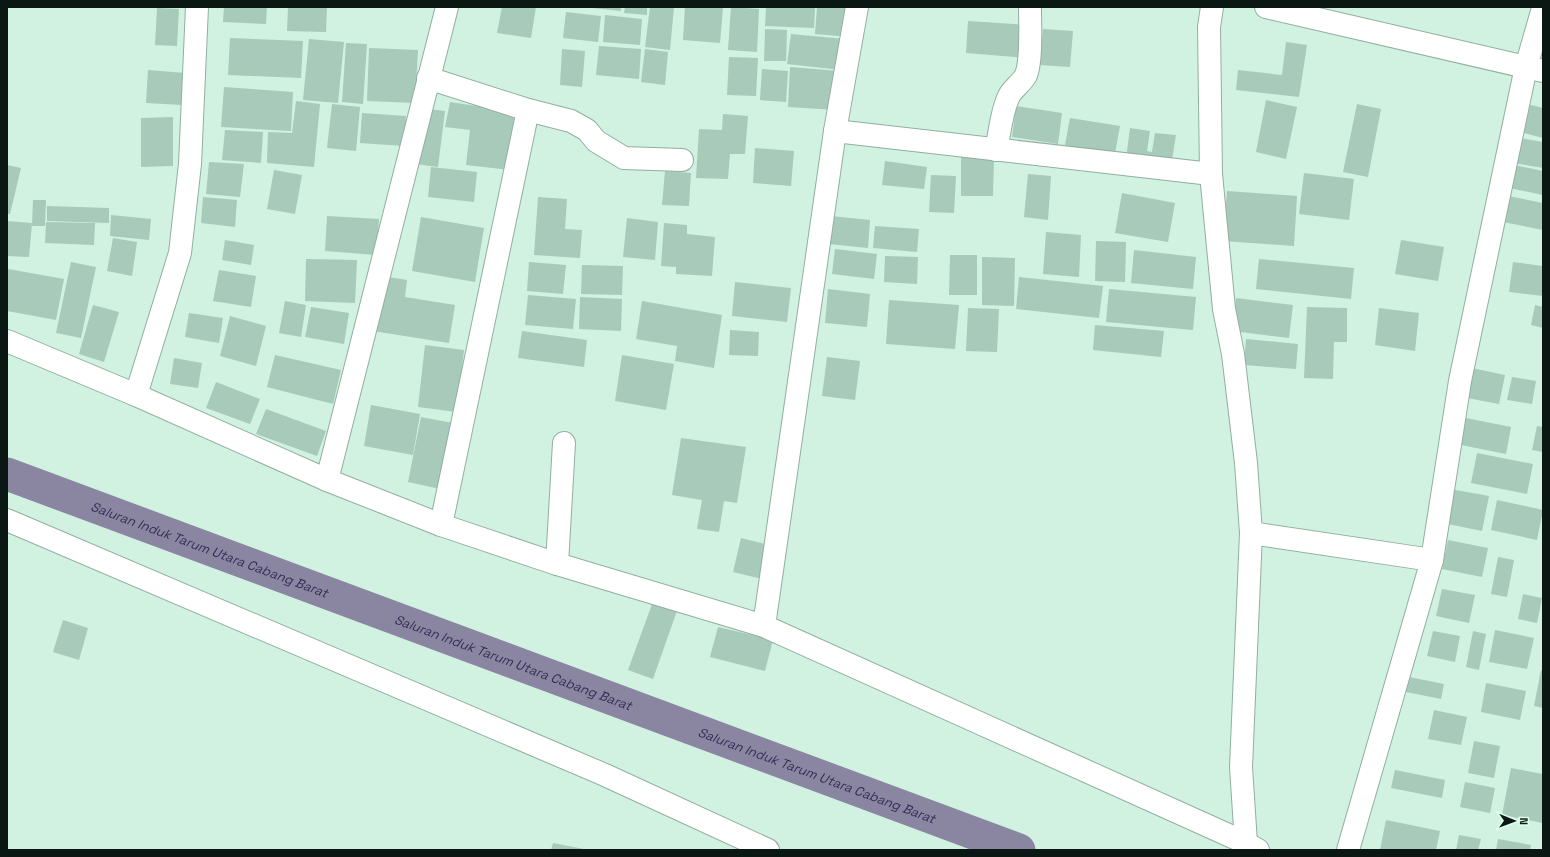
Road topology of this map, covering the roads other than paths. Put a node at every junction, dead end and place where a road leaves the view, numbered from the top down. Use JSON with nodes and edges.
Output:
{"nodes":[{"id":1,"x":197,"y":7,"type":"edge"},
{"id":2,"x":447,"y":7,"type":"edge"},
{"id":3,"x":857,"y":7,"type":"edge"},
{"id":4,"x":1030,"y":7,"type":"edge"},
{"id":5,"x":1212,"y":7,"type":"edge"},
{"id":6,"x":1266,"y":7,"type":"edge"},
{"id":7,"x":1543,"y":8,"type":"edge"},
{"id":8,"x":1534,"y":69,"type":"edge"},
{"id":9,"x":428,"y":78,"type":"junction"},
{"id":10,"x":528,"y":110,"type":"junction"},
{"id":11,"x":835,"y":131,"type":"junction"},
{"id":12,"x":996,"y":150,"type":"junction"},
{"id":13,"x":682,"y":160,"type":"dead end"},
{"id":14,"x":1211,"y":174,"type":"junction"},
{"id":15,"x":7,"y":341,"type":"edge"},
{"id":16,"x":136,"y":395,"type":"junction"},
{"id":17,"x":564,"y":443,"type":"dead end"},
{"id":18,"x":328,"y":480,"type":"junction"},
{"id":19,"x":7,"y":520,"type":"edge"},
{"id":20,"x":441,"y":525,"type":"junction"},
{"id":21,"x":1251,"y":533,"type":"junction"},
{"id":22,"x":1432,"y":560,"type":"junction"},
{"id":23,"x":558,"y":564,"type":"junction"},
{"id":24,"x":764,"y":626,"type":"junction"},
{"id":25,"x":1252,"y":846,"type":"edge"},
{"id":26,"x":768,"y":850,"type":"edge"},
{"id":27,"x":1348,"y":850,"type":"edge"}],
"edges":[{"from":1,"to":16,"type":"street"},
{"from":2,"to":9,"type":"street"},
{"from":3,"to":11,"type":"street"},
{"from":4,"to":12,"type":"street"},
{"from":5,"to":14,"type":"street"},
{"from":6,"to":8,"type":"street"},
{"from":7,"to":8,"type":"street"},
{"from":8,"to":22,"type":"street"},
{"from":9,"to":10,"type":"street"},
{"from":9,"to":18,"type":"street"},
{"from":10,"to":13,"type":"street"},
{"from":10,"to":20,"type":"street"},
{"from":11,"to":12,"type":"street"},
{"from":11,"to":24,"type":"street"},
{"from":12,"to":14,"type":"street"},
{"from":14,"to":21,"type":"street"},
{"from":15,"to":16,"type":"street"},
{"from":16,"to":18,"type":"street"},
{"from":17,"to":23,"type":"street"},
{"from":18,"to":20,"type":"street"},
{"from":19,"to":26,"type":"street"},
{"from":20,"to":23,"type":"street"},
{"from":21,"to":22,"type":"street"},
{"from":21,"to":25,"type":"street"},
{"from":22,"to":27,"type":"street"},
{"from":23,"to":24,"type":"street"},
{"from":24,"to":25,"type":"street"}]}
